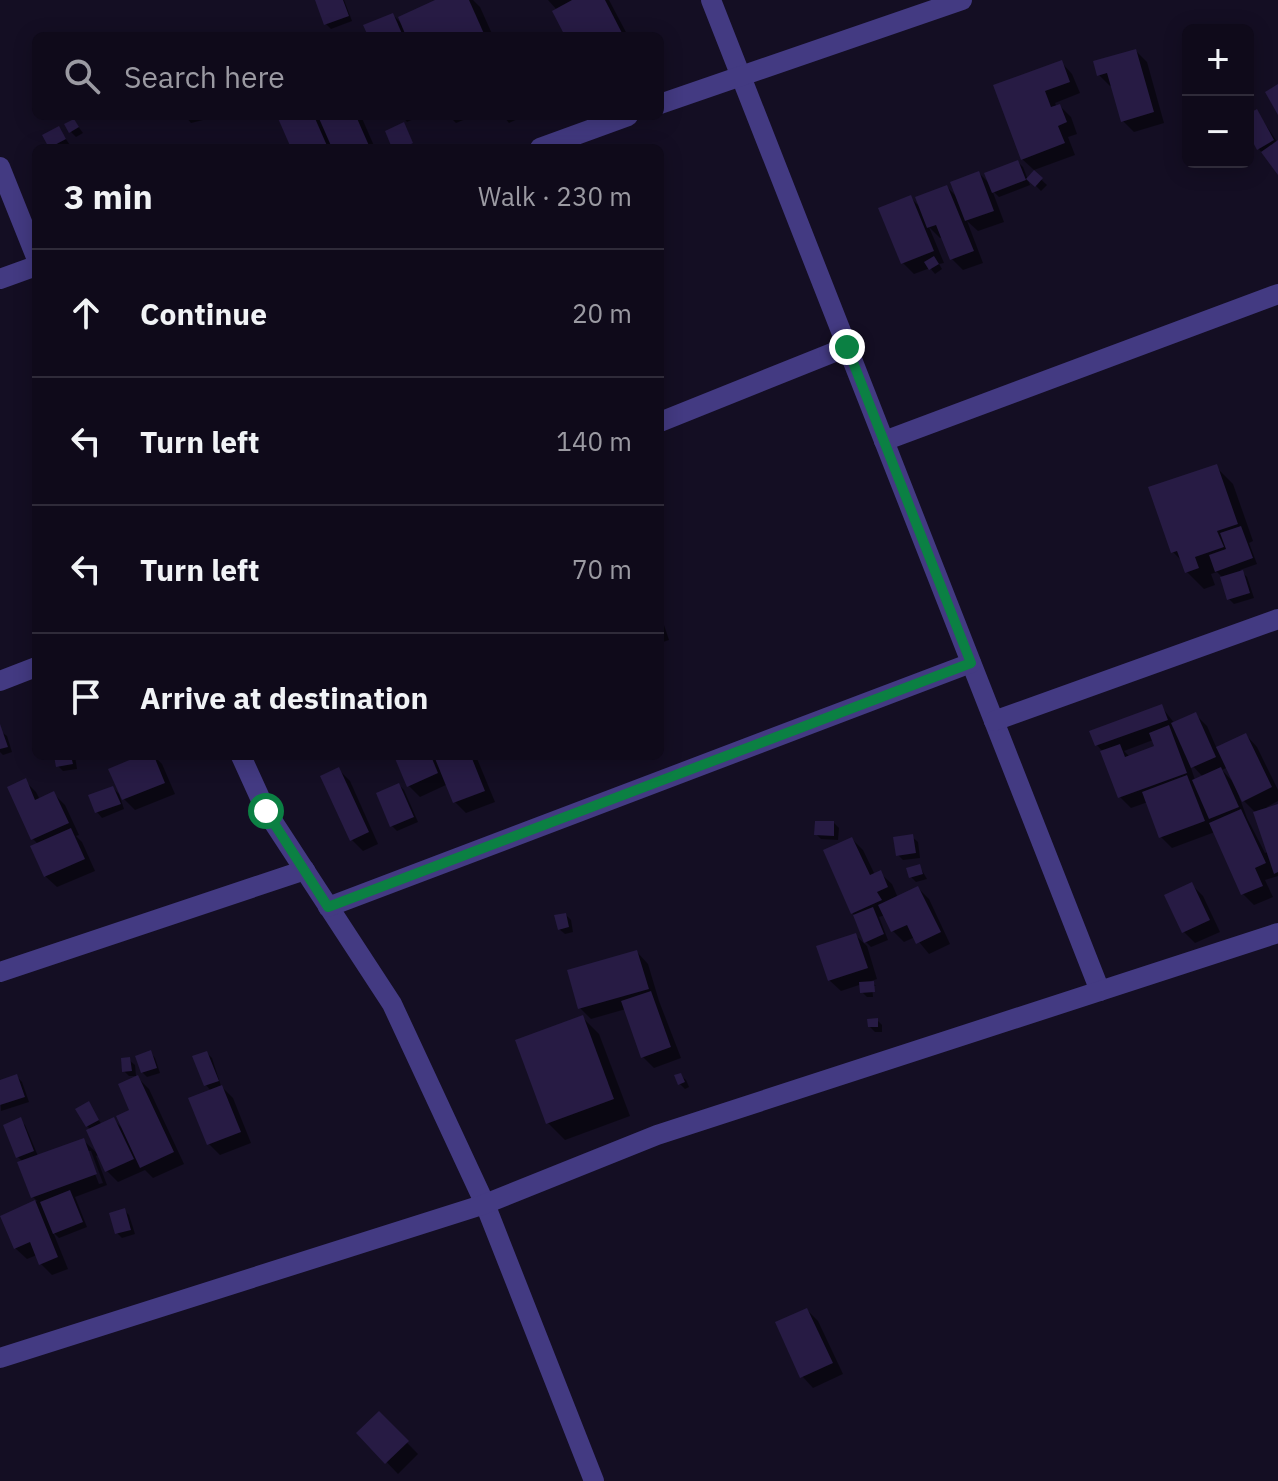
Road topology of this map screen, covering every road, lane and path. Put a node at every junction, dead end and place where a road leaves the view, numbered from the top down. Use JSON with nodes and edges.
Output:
{"nodes":[{"id":1,"x":711,"y":0,"type":"edge"},
{"id":2,"x":962,"y":0,"type":"edge"},
{"id":3,"x":740,"y":75,"type":"junction"},
{"id":4,"x":664,"y":103,"type":"edge"},
{"id":5,"x":617,"y":120,"type":"edge"},
{"id":6,"x":551,"y":144,"type":"edge"},
{"id":7,"x":0,"y":167,"type":"edge"},
{"id":8,"x":32,"y":247,"type":"edge"},
{"id":9,"x":32,"y":267,"type":"edge"},
{"id":10,"x":0,"y":279,"type":"edge"},
{"id":11,"x":1278,"y":294,"type":"edge"},
{"id":12,"x":847,"y":347,"type":"junction"},
{"id":13,"x":664,"y":420,"type":"edge"},
{"id":14,"x":884,"y":441,"type":"junction"},
{"id":15,"x":1278,"y":619,"type":"edge"},
{"id":16,"x":971,"y":663,"type":"junction"},
{"id":17,"x":32,"y":669,"type":"edge"},
{"id":18,"x":0,"y":681,"type":"edge"},
{"id":19,"x":994,"y":721,"type":"junction"},
{"id":20,"x":243,"y":760,"type":"edge"},
{"id":21,"x":305,"y":870,"type":"junction"},
{"id":22,"x":328,"y":907,"type":"junction"},
{"id":23,"x":1278,"y":933,"type":"edge"},
{"id":24,"x":0,"y":972,"type":"edge"},
{"id":25,"x":1100,"y":991,"type":"junction"},
{"id":26,"x":485,"y":1204,"type":"junction"},
{"id":27,"x":0,"y":1358,"type":"edge"},
{"id":28,"x":594,"y":1481,"type":"edge"}],
"edges":[{"from":1,"to":3,"type":"street"},
{"from":2,"to":3,"type":"street"},
{"from":3,"to":4,"type":"street"},
{"from":3,"to":12,"type":"street"},
{"from":5,"to":6,"type":"street"},
{"from":7,"to":8,"type":"street"},
{"from":9,"to":10,"type":"street"},
{"from":11,"to":14,"type":"street"},
{"from":12,"to":13,"type":"street"},
{"from":12,"to":14,"type":"street"},
{"from":14,"to":16,"type":"street"},
{"from":15,"to":19,"type":"street"},
{"from":16,"to":19,"type":"street"},
{"from":16,"to":22,"type":"street"},
{"from":17,"to":18,"type":"street"},
{"from":19,"to":25,"type":"street"},
{"from":20,"to":21,"type":"street"},
{"from":21,"to":22,"type":"street"},
{"from":21,"to":24,"type":"street"},
{"from":22,"to":26,"type":"street"},
{"from":23,"to":25,"type":"street"},
{"from":25,"to":26,"type":"street"},
{"from":26,"to":27,"type":"street"},
{"from":26,"to":28,"type":"street"}]}
